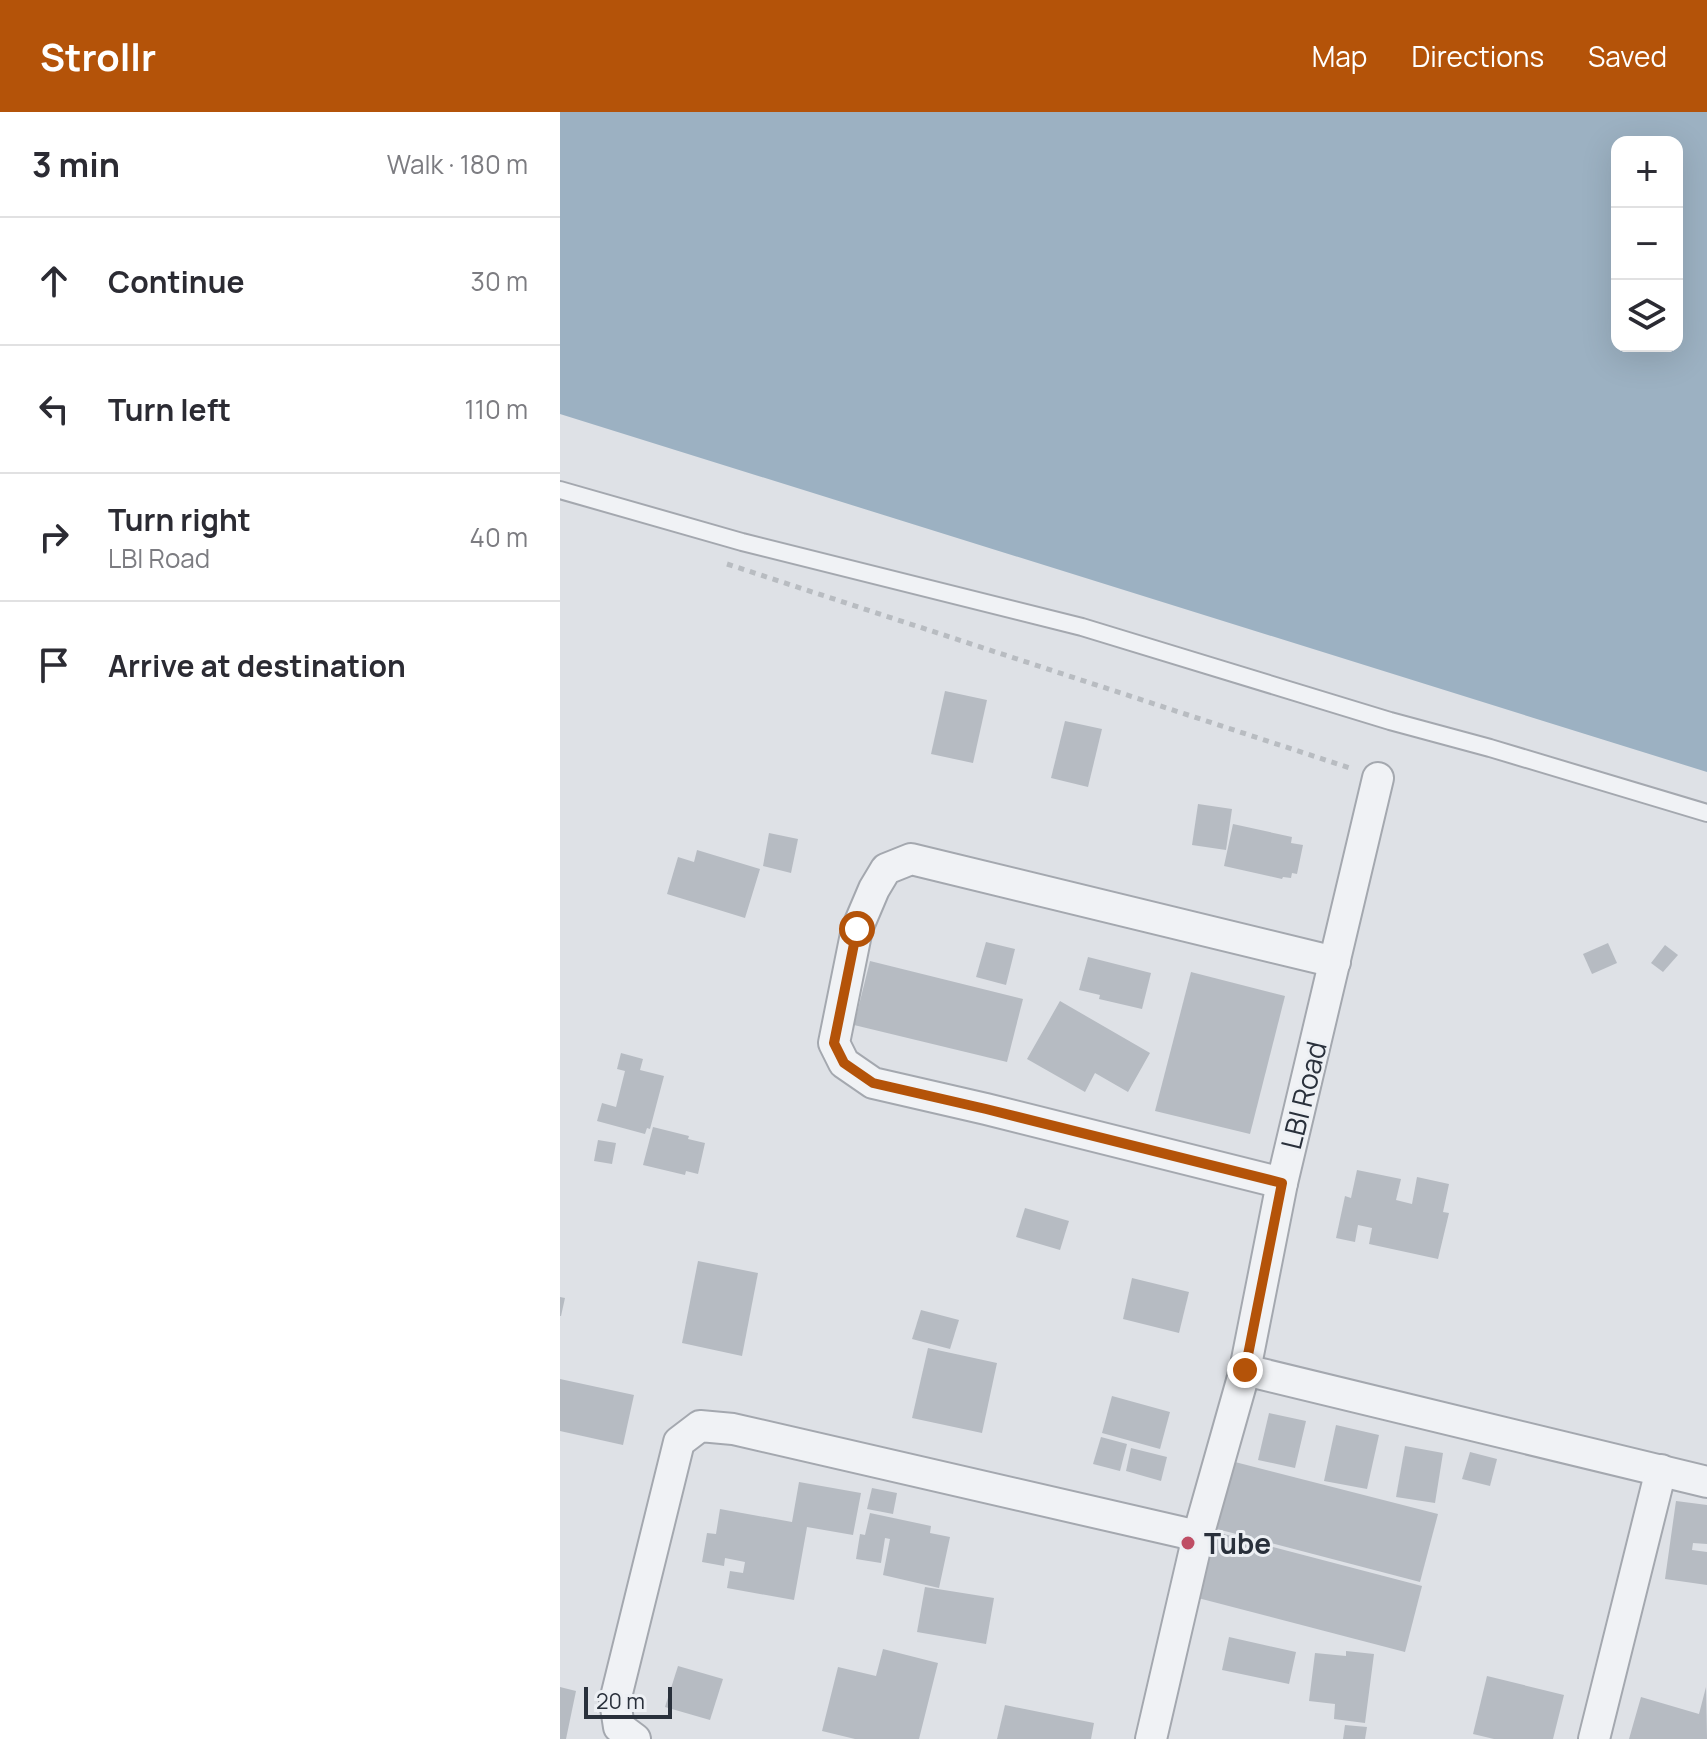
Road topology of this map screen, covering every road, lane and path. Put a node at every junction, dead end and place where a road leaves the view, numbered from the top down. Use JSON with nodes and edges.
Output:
{"nodes":[{"id":1,"x":560,"y":490,"type":"edge"},
{"id":2,"x":726,"y":564,"type":"dead end"},
{"id":3,"x":1378,"y":778,"type":"joint"},
{"id":4,"x":1707,"y":813,"type":"edge"},
{"id":5,"x":1335,"y":962,"type":"junction"},
{"id":6,"x":1282,"y":1183,"type":"junction"},
{"id":7,"x":1245,"y":1370,"type":"junction"},
{"id":8,"x":1661,"y":1470,"type":"junction"},
{"id":9,"x":1707,"y":1482,"type":"edge"},
{"id":10,"x":1198,"y":1536,"type":"junction"},
{"id":11,"x":635,"y":1739,"type":"edge"},
{"id":12,"x":1151,"y":1739,"type":"edge"},
{"id":13,"x":1594,"y":1739,"type":"edge"}],
"edges":[{"from":1,"to":4,"type":"lane"},
{"from":2,"to":3,"type":"path"},
{"from":3,"to":5,"type":"street","name":"LBI Road"},
{"from":5,"to":6,"type":"street","name":"LBI Road"},
{"from":5,"to":6,"type":"street"},
{"from":6,"to":7,"type":"street","name":"LBI Road"},
{"from":7,"to":8,"type":"street"},
{"from":7,"to":10,"type":"street","name":"LBI Road"},
{"from":8,"to":9,"type":"street"},
{"from":8,"to":13,"type":"street"},
{"from":10,"to":11,"type":"street"},
{"from":10,"to":12,"type":"street","name":"LBI Road"}]}
